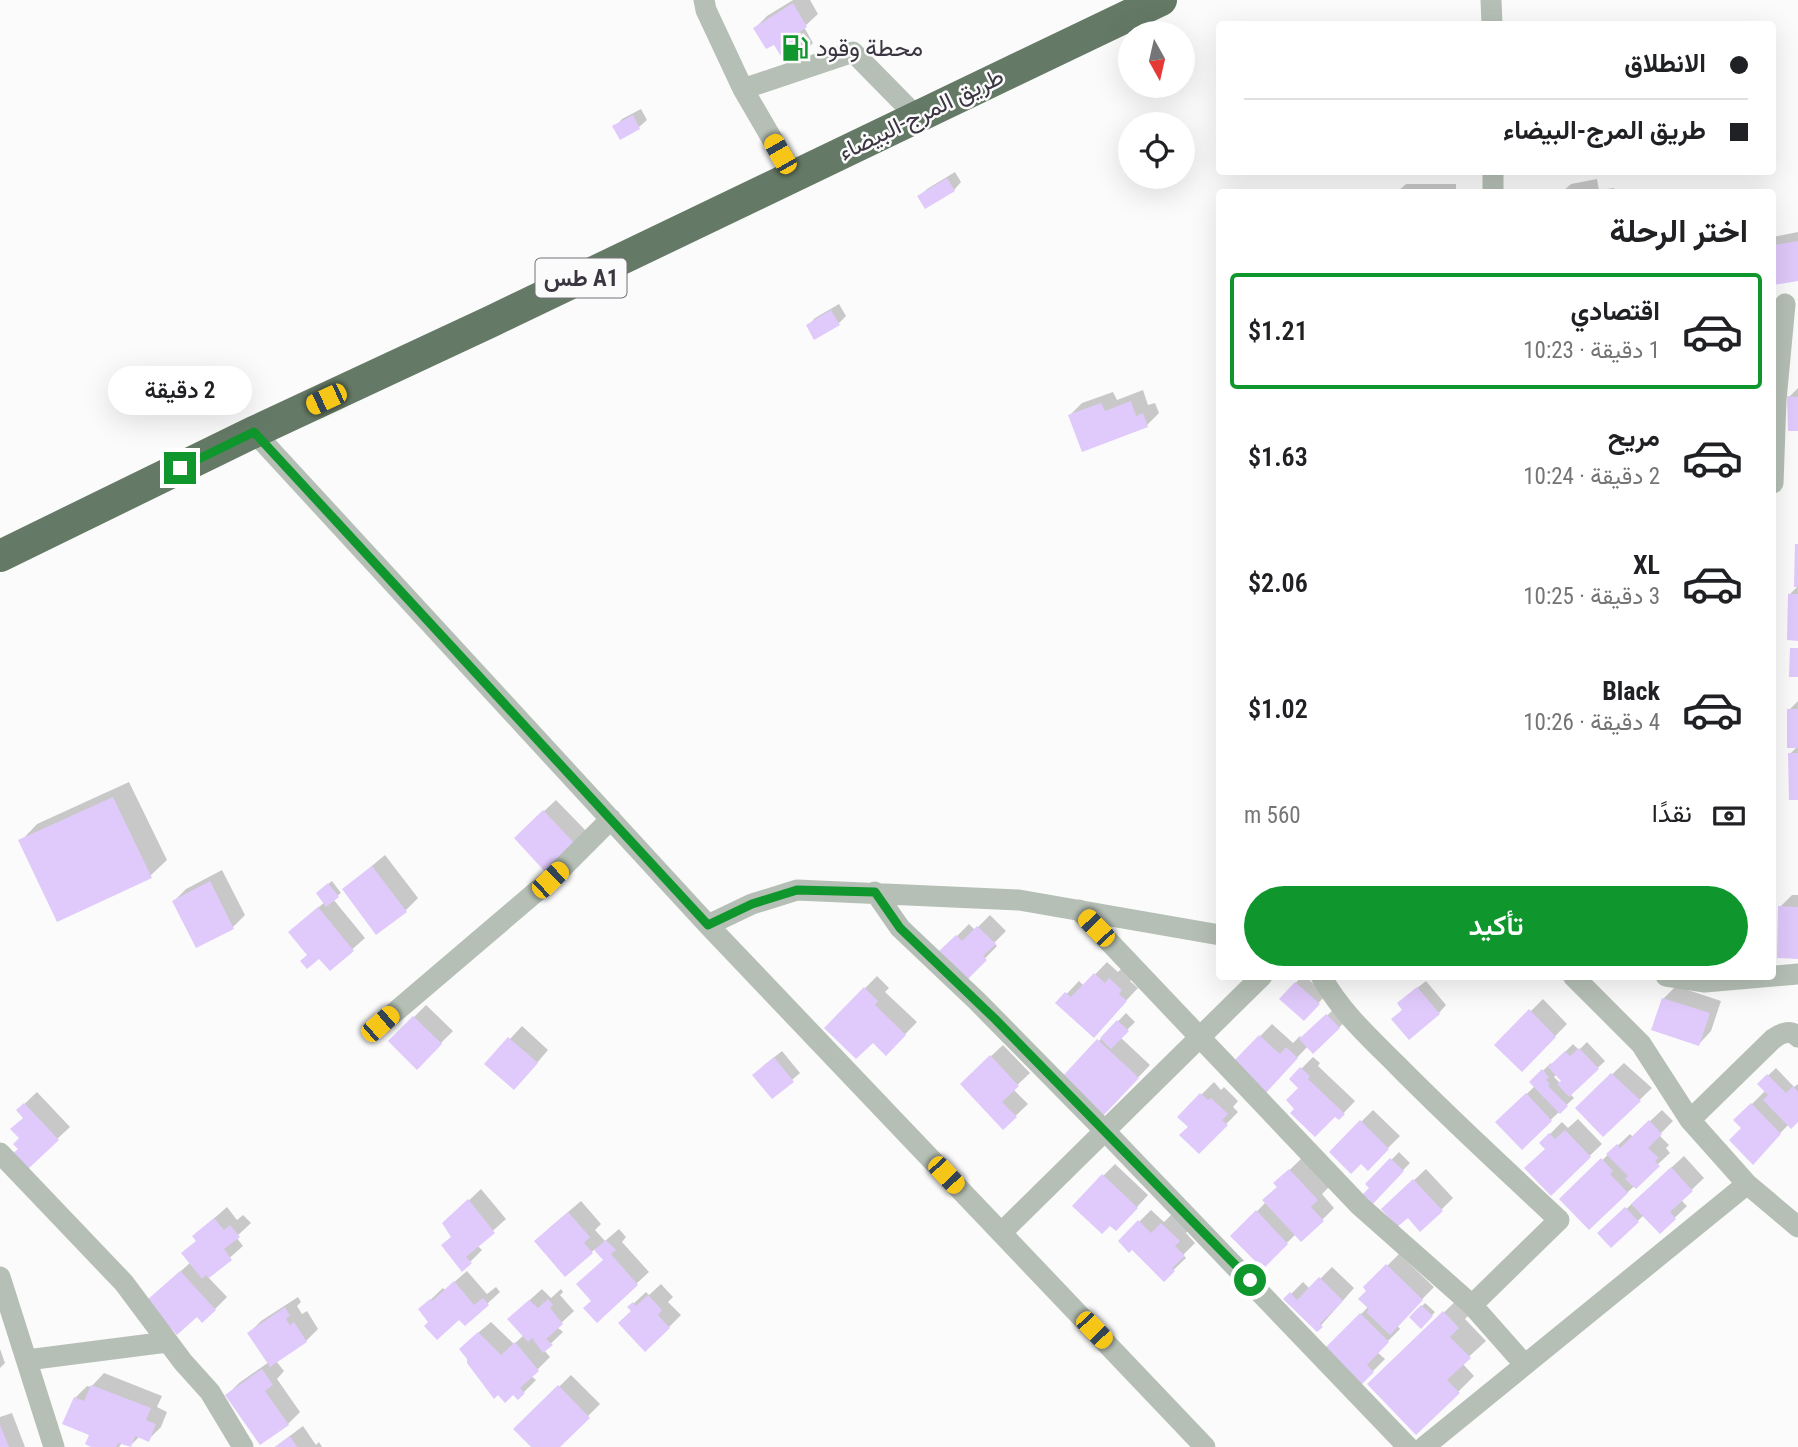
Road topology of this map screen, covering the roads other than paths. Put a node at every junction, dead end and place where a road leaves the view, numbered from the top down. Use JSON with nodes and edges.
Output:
{"nodes":[{"id":1,"x":704,"y":0,"type":"edge"},
{"id":2,"x":1161,"y":0,"type":"edge"},
{"id":3,"x":1491,"y":0,"type":"edge"},
{"id":4,"x":1492,"y":21,"type":"edge"},
{"id":5,"x":743,"y":89,"type":"junction"},
{"id":6,"x":916,"y":116,"type":"junction"},
{"id":7,"x":793,"y":175,"type":"junction"},
{"id":8,"x":1785,"y":304,"type":"edge"},
{"id":9,"x":1776,"y":411,"type":"edge"},
{"id":10,"x":254,"y":432,"type":"junction"},
{"id":11,"x":0,"y":556,"type":"edge"},
{"id":12,"x":611,"y":819,"type":"junction"},
{"id":13,"x":875,"y":892,"type":"junction"},
{"id":14,"x":1079,"y":910,"type":"junction"},
{"id":15,"x":708,"y":925,"type":"junction"},
{"id":16,"x":1216,"y":934,"type":"edge"},
{"id":17,"x":1798,"y":974,"type":"edge"},
{"id":18,"x":1776,"y":976,"type":"edge"},
{"id":19,"x":1258,"y":980,"type":"edge"},
{"id":20,"x":1323,"y":980,"type":"edge"},
{"id":21,"x":1577,"y":980,"type":"edge"},
{"id":22,"x":1692,"y":980,"type":"edge"},
{"id":23,"x":1734,"y":980,"type":"edge"},
{"id":24,"x":380,"y":1024,"type":"dead end"},
{"id":25,"x":1798,"y":1037,"type":"edge"},
{"id":26,"x":1201,"y":1039,"type":"junction"},
{"id":27,"x":1690,"y":1120,"type":"junction"},
{"id":28,"x":1106,"y":1132,"type":"junction"},
{"id":29,"x":0,"y":1153,"type":"edge"},
{"id":30,"x":1747,"y":1184,"type":"junction"},
{"id":31,"x":1798,"y":1227,"type":"edge"},
{"id":32,"x":1001,"y":1233,"type":"junction"},
{"id":33,"x":0,"y":1277,"type":"edge"},
{"id":34,"x":1472,"y":1305,"type":"junction"},
{"id":35,"x":167,"y":1342,"type":"junction"},
{"id":36,"x":27,"y":1360,"type":"junction"},
{"id":37,"x":1525,"y":1365,"type":"junction"},
{"id":38,"x":54,"y":1447,"type":"edge"},
{"id":39,"x":243,"y":1447,"type":"edge"},
{"id":40,"x":1205,"y":1447,"type":"edge"},
{"id":41,"x":1408,"y":1447,"type":"edge"},
{"id":42,"x":1424,"y":1447,"type":"edge"}],
"edges":[{"from":1,"to":5,"type":"street"},
{"from":2,"to":6,"type":"highway","name":"طريق المرج-البيضاء","number":"طس A1"},
{"from":3,"to":4,"type":"street"},
{"from":5,"to":6,"type":"street"},
{"from":5,"to":7,"type":"street"},
{"from":6,"to":7,"type":"highway","name":"طريق المرج-البيضاء","number":"طس A1"},
{"from":7,"to":10,"type":"highway","name":"طريق المرج-البيضاء","number":"طس A1"},
{"from":8,"to":9,"type":"street"},
{"from":10,"to":11,"type":"highway","name":"طريق المرج-البيضاء","number":"طس A1"},
{"from":10,"to":12,"type":"street"},
{"from":12,"to":15,"type":"street"},
{"from":12,"to":24,"type":"street"},
{"from":13,"to":14,"type":"street"},
{"from":13,"to":15,"type":"street"},
{"from":13,"to":28,"type":"street"},
{"from":14,"to":16,"type":"street"},
{"from":14,"to":26,"type":"street"},
{"from":15,"to":32,"type":"street"},
{"from":17,"to":18,"type":"street"},
{"from":19,"to":26,"type":"street"},
{"from":20,"to":34,"type":"street"},
{"from":21,"to":27,"type":"street"},
{"from":22,"to":23,"type":"street"},
{"from":25,"to":27,"type":"street"},
{"from":26,"to":28,"type":"street"},
{"from":26,"to":34,"type":"street"},
{"from":27,"to":30,"type":"street"},
{"from":28,"to":32,"type":"street"},
{"from":28,"to":41,"type":"street"},
{"from":29,"to":35,"type":"street"},
{"from":30,"to":31,"type":"street"},
{"from":30,"to":37,"type":"street"},
{"from":32,"to":40,"type":"street"},
{"from":33,"to":36,"type":"street"},
{"from":34,"to":37,"type":"street"},
{"from":35,"to":36,"type":"street"},
{"from":35,"to":39,"type":"street"},
{"from":36,"to":38,"type":"street"},
{"from":37,"to":42,"type":"street"}]}
